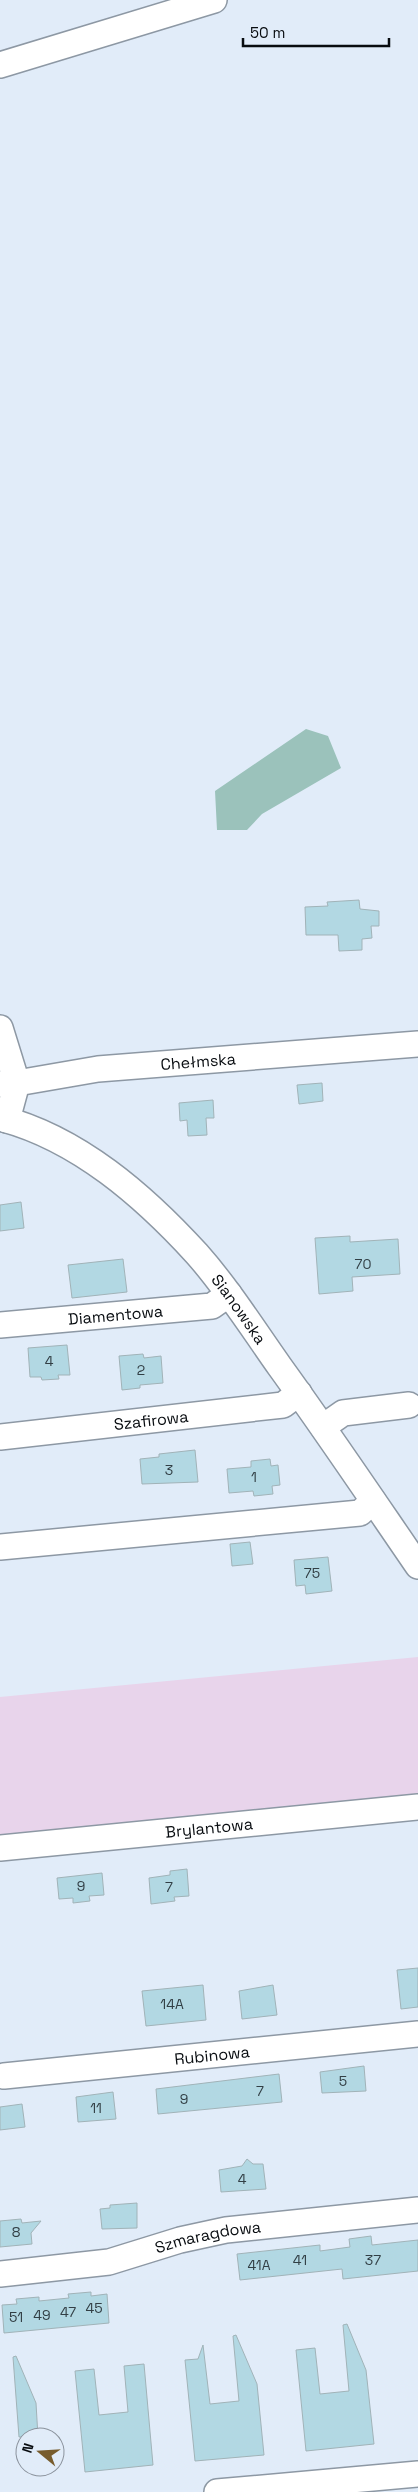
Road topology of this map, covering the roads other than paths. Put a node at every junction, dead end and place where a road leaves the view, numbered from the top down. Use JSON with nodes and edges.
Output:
{"nodes":[{"id":1,"x":214,"y":0,"type":"edge"},
{"id":2,"x":0,"y":65,"type":"edge"},
{"id":3,"x":0,"y":1028,"type":"edge"},
{"id":4,"x":418,"y":1044,"type":"edge"},
{"id":5,"x":9,"y":1084,"type":"edge"},
{"id":6,"x":3,"y":1119,"type":"edge"},
{"id":7,"x":229,"y":1294,"type":"junction"},
{"id":8,"x":0,"y":1325,"type":"edge"},
{"id":9,"x":299,"y":1393,"type":"junction"},
{"id":10,"x":409,"y":1405,"type":"dead end"},
{"id":11,"x":323,"y":1427,"type":"junction"},
{"id":12,"x":0,"y":1437,"type":"edge"},
{"id":13,"x":373,"y":1501,"type":"junction"},
{"id":14,"x":0,"y":1547,"type":"edge"},
{"id":15,"x":418,"y":1566,"type":"edge"},
{"id":16,"x":418,"y":1807,"type":"edge"},
{"id":17,"x":0,"y":1848,"type":"edge"},
{"id":18,"x":418,"y":2034,"type":"edge"},
{"id":19,"x":4,"y":2076,"type":"dead end"},
{"id":20,"x":418,"y":2210,"type":"edge"},
{"id":21,"x":0,"y":2274,"type":"edge"},
{"id":22,"x":418,"y":2474,"type":"edge"},
{"id":23,"x":217,"y":2492,"type":"edge"}],
"edges":[{"from":1,"to":2,"type":"street"},
{"from":3,"to":5,"type":"street"},
{"from":4,"to":5,"type":"street","name":"Chełmska"},
{"from":5,"to":6,"type":"street"},
{"from":6,"to":7,"type":"street","name":"Sianowska"},
{"from":7,"to":8,"type":"street","name":"Diamentowa"},
{"from":7,"to":9,"type":"street","name":"Sianowska"},
{"from":9,"to":11,"type":"street","name":"Sianowska"},
{"from":9,"to":12,"type":"street","name":"Szafirowa"},
{"from":10,"to":11,"type":"street"},
{"from":11,"to":13,"type":"street","name":"Sianowska"},
{"from":13,"to":14,"type":"street"},
{"from":13,"to":15,"type":"street","name":"Sianowska"},
{"from":16,"to":17,"type":"street","name":"Brylantowa"},
{"from":18,"to":19,"type":"street","name":"Rubinowa"},
{"from":20,"to":21,"type":"street","name":"Szmaragdowa"},
{"from":22,"to":23,"type":"street"}]}
